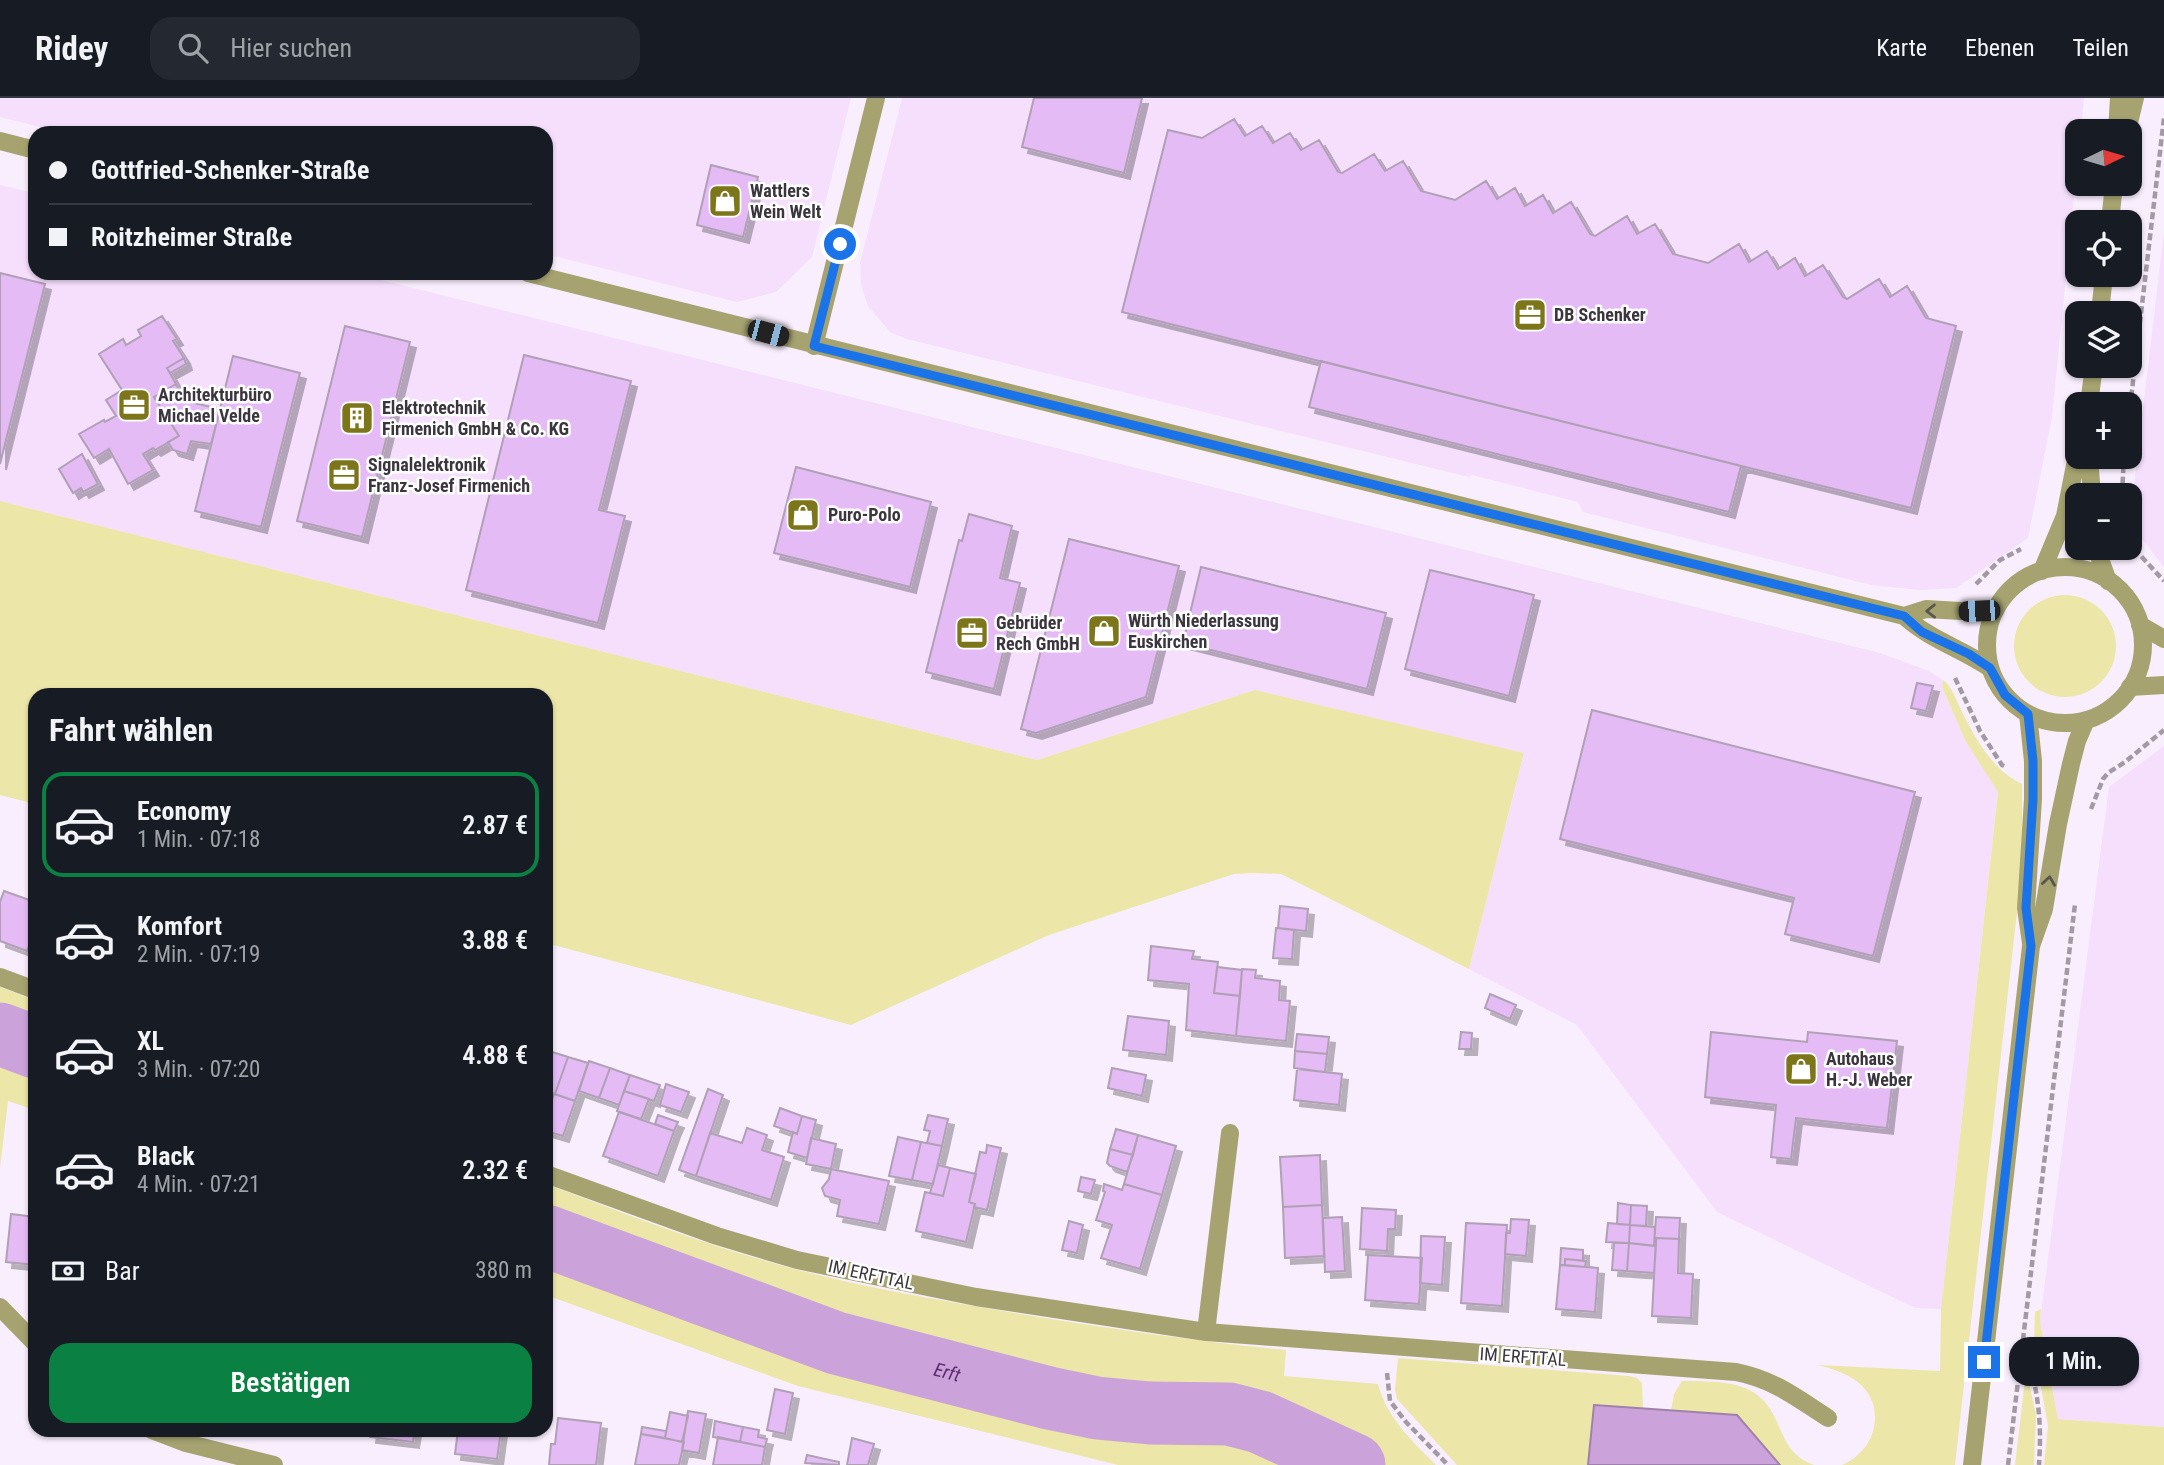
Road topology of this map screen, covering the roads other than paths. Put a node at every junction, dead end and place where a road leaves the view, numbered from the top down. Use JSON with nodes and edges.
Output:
{"nodes":[{"id":1,"x":876,"y":98,"type":"edge"},
{"id":2,"x":2119,"y":98,"type":"edge"},
{"id":3,"x":2135,"y":98,"type":"edge"},
{"id":4,"x":2118,"y":119,"type":"edge"},
{"id":5,"x":2130,"y":119,"type":"edge"},
{"id":6,"x":0,"y":142,"type":"edge"},
{"id":7,"x":28,"y":148,"type":"edge"},
{"id":8,"x":553,"y":279,"type":"edge"},
{"id":9,"x":814,"y":346,"type":"junction"},
{"id":10,"x":2074,"y":469,"type":"edge"},
{"id":11,"x":2100,"y":560,"type":"edge"},
{"id":12,"x":2042,"y":571,"type":"junction"},
{"id":13,"x":2108,"y":581,"type":"junction"},
{"id":14,"x":1996,"y":609,"type":"junction"},
{"id":15,"x":1904,"y":616,"type":"junction"},
{"id":16,"x":2140,"y":625,"type":"junction"},
{"id":17,"x":2164,"y":639,"type":"edge"},
{"id":18,"x":1990,"y":668,"type":"junction"},
{"id":19,"x":2164,"y":685,"type":"edge"},
{"id":20,"x":2130,"y":687,"type":"junction"},
{"id":21,"x":2028,"y":714,"type":"junction"},
{"id":22,"x":2087,"y":720,"type":"junction"},
{"id":23,"x":2031,"y":946,"type":"junction"},
{"id":24,"x":0,"y":977,"type":"edge"},
{"id":25,"x":28,"y":987,"type":"edge"},
{"id":26,"x":1230,"y":1133,"type":"dead end"},
{"id":27,"x":553,"y":1177,"type":"edge"},
{"id":28,"x":0,"y":1307,"type":"edge"},
{"id":29,"x":1206,"y":1332,"type":"junction"},
{"id":30,"x":28,"y":1336,"type":"edge"},
{"id":31,"x":1828,"y":1419,"type":"dead end"},
{"id":32,"x":171,"y":1437,"type":"edge"},
{"id":33,"x":275,"y":1465,"type":"edge"},
{"id":34,"x":1972,"y":1465,"type":"edge"}],
"edges":[{"from":1,"to":9,"type":"street"},
{"from":2,"to":4,"type":"street"},
{"from":3,"to":5,"type":"street"},
{"from":6,"to":7,"type":"street"},
{"from":8,"to":9,"type":"street"},
{"from":9,"to":15,"type":"street"},
{"from":10,"to":12,"type":"street"},
{"from":11,"to":13,"type":"street"},
{"from":12,"to":13,"type":"street"},
{"from":12,"to":14,"type":"street"},
{"from":13,"to":16,"type":"street"},
{"from":14,"to":15,"type":"street","one_way":true},
{"from":14,"to":18,"type":"street"},
{"from":15,"to":18,"type":"street"},
{"from":16,"to":17,"type":"street"},
{"from":16,"to":20,"type":"street"},
{"from":18,"to":21,"type":"street"},
{"from":19,"to":20,"type":"street"},
{"from":20,"to":22,"type":"street"},
{"from":21,"to":22,"type":"street"},
{"from":21,"to":23,"type":"street"},
{"from":23,"to":22,"type":"street","one_way":true},
{"from":23,"to":34,"type":"street"},
{"from":24,"to":25,"type":"street"},
{"from":26,"to":29,"type":"street"},
{"from":27,"to":29,"type":"street","name":"IM ERFTTAL"},
{"from":28,"to":30,"type":"street"},
{"from":29,"to":31,"type":"street","name":"IM ERFTTAL"},
{"from":32,"to":33,"type":"street"}]}
